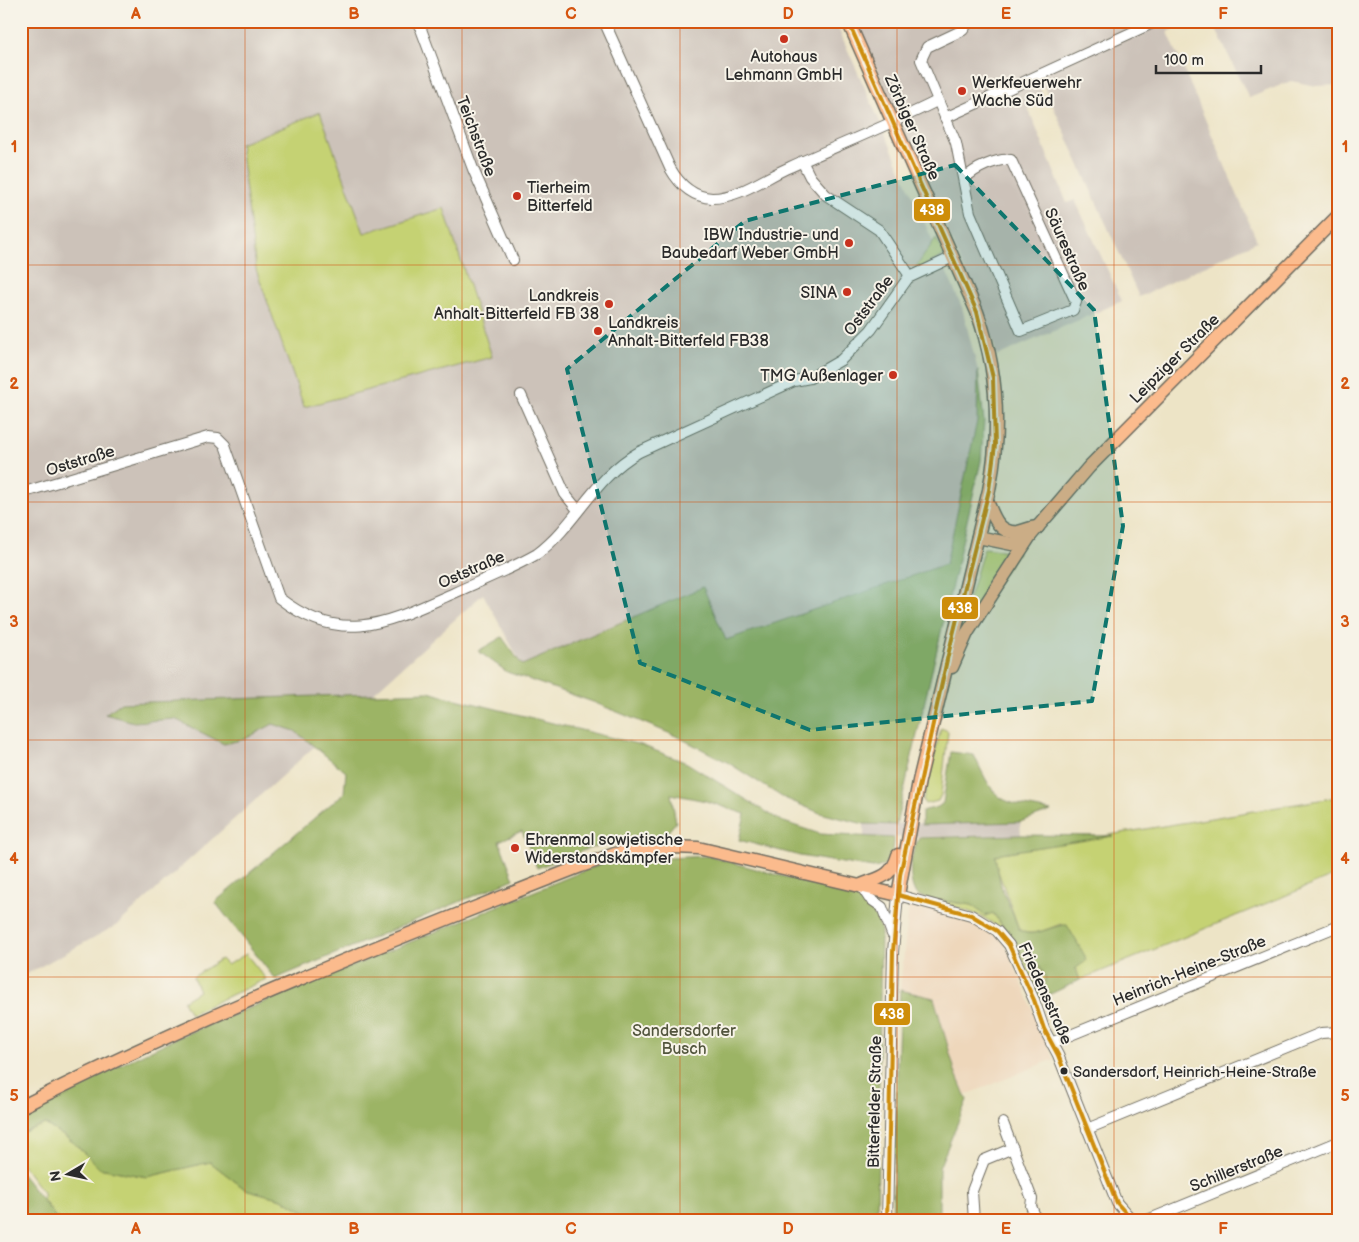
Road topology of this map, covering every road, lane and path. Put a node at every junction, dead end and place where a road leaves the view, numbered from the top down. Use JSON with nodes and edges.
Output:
{"nodes":[{"id":1,"x":418,"y":21,"type":"edge"},
{"id":2,"x":604,"y":21,"type":"edge"},
{"id":3,"x":848,"y":21,"type":"edge"},
{"id":4,"x":969,"y":21,"type":"edge"},
{"id":5,"x":1157,"y":21,"type":"edge"},
{"id":6,"x":937,"y":101,"type":"junction"},
{"id":7,"x":945,"y":118,"type":"junction"},
{"id":8,"x":893,"y":122,"type":"junction"},
{"id":9,"x":802,"y":161,"type":"junction"},
{"id":10,"x":964,"y":179,"type":"junction"},
{"id":11,"x":1338,"y":216,"type":"edge"},
{"id":12,"x":953,"y":257,"type":"junction"},
{"id":13,"x":512,"y":260,"type":"dead end"},
{"id":14,"x":910,"y":276,"type":"junction"},
{"id":15,"x":521,"y":395,"type":"dead end"},
{"id":16,"x":21,"y":493,"type":"edge"},
{"id":17,"x":987,"y":500,"type":"junction"},
{"id":18,"x":577,"y":509,"type":"junction"},
{"id":19,"x":1034,"y":532,"type":"junction"},
{"id":20,"x":978,"y":537,"type":"junction"},
{"id":21,"x":938,"y":698,"type":"junction"},
{"id":22,"x":905,"y":847,"type":"junction"},
{"id":23,"x":861,"y":887,"type":"junction"},
{"id":24,"x":898,"y":894,"type":"junction"},
{"id":25,"x":1338,"y":926,"type":"edge"},
{"id":26,"x":894,"y":937,"type":"junction"},
{"id":27,"x":1338,"y":1032,"type":"edge"},
{"id":28,"x":1051,"y":1043,"type":"junction"},
{"id":29,"x":21,"y":1107,"type":"edge"},
{"id":30,"x":1004,"y":1123,"type":"dead end"},
{"id":31,"x":1087,"y":1129,"type":"junction"},
{"id":32,"x":1338,"y":1142,"type":"edge"},
{"id":33,"x":1013,"y":1148,"type":"junction"},
{"id":34,"x":887,"y":1221,"type":"edge"},
{"id":35,"x":974,"y":1221,"type":"edge"},
{"id":36,"x":1037,"y":1221,"type":"edge"},
{"id":37,"x":1133,"y":1221,"type":"edge"},
{"id":38,"x":1145,"y":1221,"type":"edge"}],
"edges":[{"from":1,"to":13,"type":"street","name":"Teichstraße"},
{"from":2,"to":9,"type":"street"},
{"from":3,"to":8,"type":"main road","name":"Zörbiger Straße"},
{"from":4,"to":6,"type":"street","name":"Säurestraße"},
{"from":5,"to":7,"type":"street"},
{"from":6,"to":7,"type":"street","name":"Säurestraße"},
{"from":6,"to":8,"type":"street"},
{"from":7,"to":10,"type":"street","name":"Säurestraße"},
{"from":8,"to":9,"type":"street"},
{"from":8,"to":12,"type":"main road","name":"Zörbiger Straße"},
{"from":9,"to":14,"type":"street"},
{"from":10,"to":10,"type":"street","name":"Säurestraße"},
{"from":11,"to":19,"type":"main road","name":"Leipziger Straße"},
{"from":12,"to":14,"type":"street","name":"Oststraße"},
{"from":12,"to":17,"type":"main road","name":"Zörbiger Straße"},
{"from":14,"to":18,"type":"street","name":"Oststraße"},
{"from":15,"to":18,"type":"street"},
{"from":16,"to":18,"type":"street","name":"Oststraße"},
{"from":17,"to":19,"type":"main road"},
{"from":17,"to":20,"type":"main road","name":"Zörbiger Straße"},
{"from":19,"to":20,"type":"main road"},
{"from":19,"to":21,"type":"main road","name":"Leipziger Straße"},
{"from":20,"to":21,"type":"main road","name":"Zörbiger Straße"},
{"from":21,"to":22,"type":"main road"},
{"from":22,"to":23,"type":"main road"},
{"from":22,"to":24,"type":"main road"},
{"from":23,"to":24,"type":"main road"},
{"from":23,"to":26,"type":"street"},
{"from":23,"to":29,"type":"main road"},
{"from":24,"to":26,"type":"street","name":"Bitterfelder Straße"},
{"from":24,"to":28,"type":"street","name":"Friedensstraße"},
{"from":25,"to":28,"type":"street","name":"Heinrich-Heine-Straße"},
{"from":26,"to":34,"type":"street","name":"Bitterfelder Straße"},
{"from":27,"to":31,"type":"street"},
{"from":28,"to":31,"type":"street","name":"Friedensstraße"},
{"from":30,"to":33,"type":"street"},
{"from":31,"to":37,"type":"street","name":"Friedensstraße"},
{"from":32,"to":38,"type":"street","name":"Schillerstraße"},
{"from":33,"to":35,"type":"street"},
{"from":33,"to":36,"type":"street"}]}
